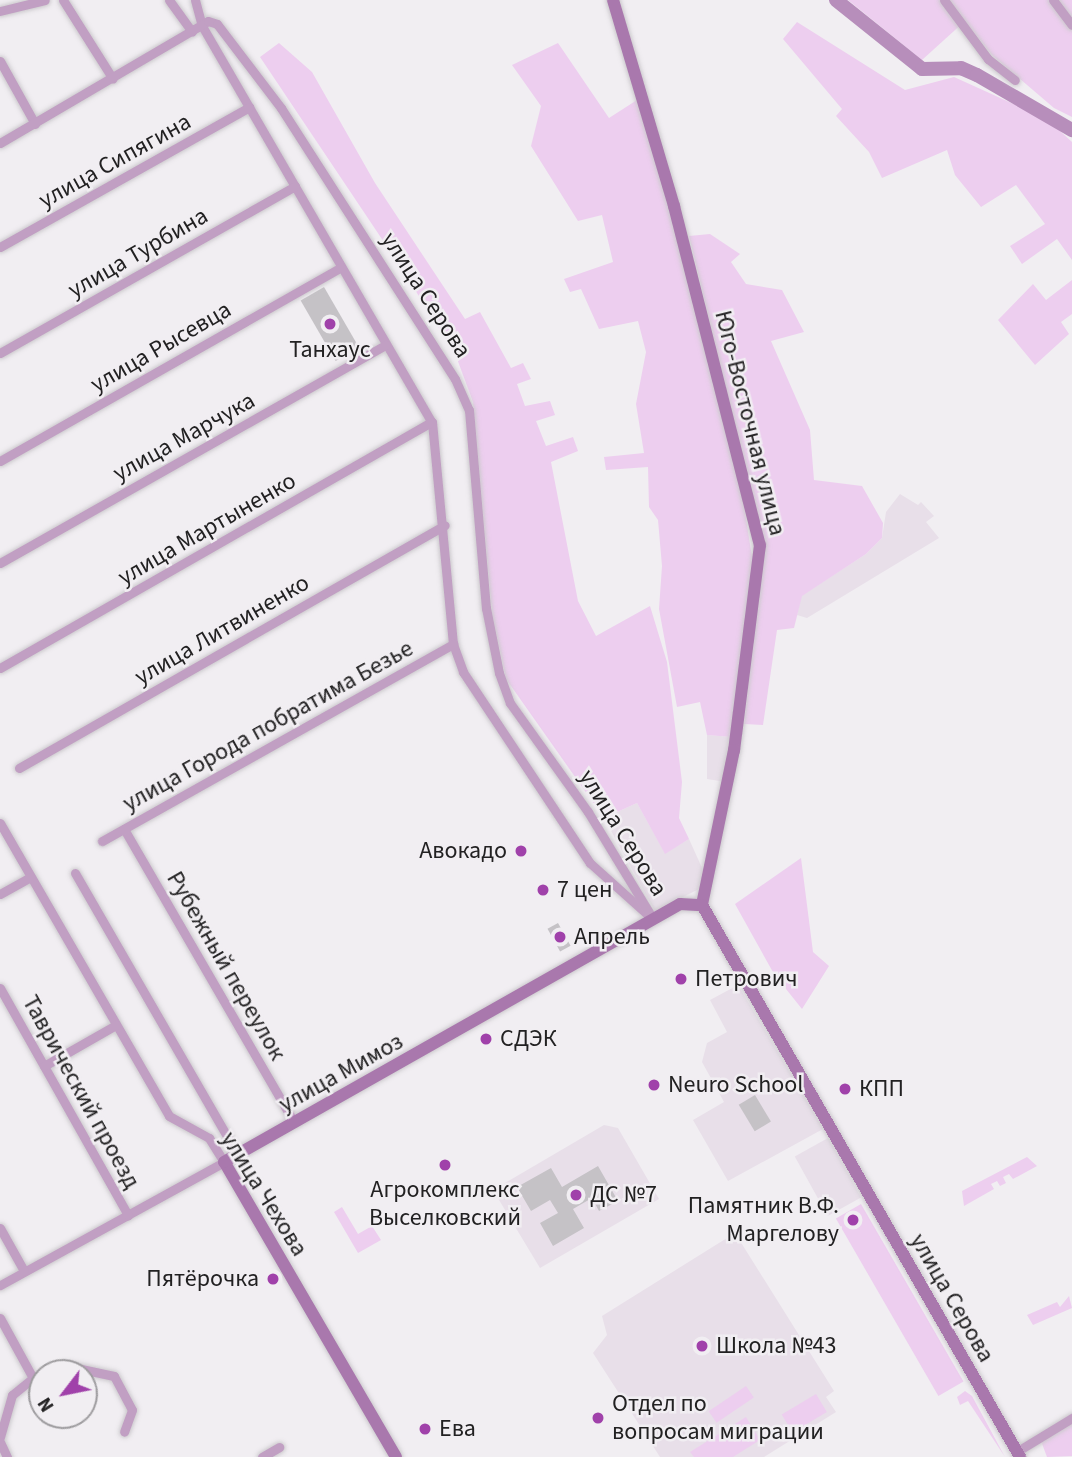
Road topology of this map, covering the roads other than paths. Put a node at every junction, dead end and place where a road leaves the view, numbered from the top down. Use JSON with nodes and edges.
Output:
{"nodes":[{"id":1,"x":45,"y":0,"type":"edge"},
{"id":2,"x":63,"y":0,"type":"edge"},
{"id":3,"x":169,"y":0,"type":"edge"},
{"id":4,"x":195,"y":0,"type":"edge"},
{"id":5,"x":613,"y":0,"type":"edge"},
{"id":6,"x":944,"y":0,"type":"edge"},
{"id":7,"x":1053,"y":0,"type":"edge"},
{"id":8,"x":0,"y":11,"type":"edge"},
{"id":9,"x":1072,"y":24,"type":"edge"},
{"id":10,"x":202,"y":26,"type":"junction"},
{"id":11,"x":192,"y":32,"type":"junction"},
{"id":12,"x":0,"y":61,"type":"edge"},
{"id":13,"x":113,"y":79,"type":"junction"},
{"id":14,"x":1015,"y":80,"type":"dead end"},
{"id":15,"x":250,"y":107,"type":"junction"},
{"id":16,"x":35,"y":124,"type":"junction"},
{"id":17,"x":0,"y":144,"type":"edge"},
{"id":18,"x":295,"y":186,"type":"junction"},
{"id":19,"x":0,"y":247,"type":"edge"},
{"id":20,"x":341,"y":267,"type":"junction"},
{"id":21,"x":386,"y":345,"type":"junction"},
{"id":22,"x":0,"y":353,"type":"edge"},
{"id":23,"x":432,"y":422,"type":"junction"},
{"id":24,"x":0,"y":461,"type":"edge"},
{"id":25,"x":444,"y":525,"type":"junction"},
{"id":26,"x":0,"y":563,"type":"edge"},
{"id":27,"x":453,"y":644,"type":"junction"},
{"id":28,"x":0,"y":668,"type":"edge"},
{"id":29,"x":19,"y":768,"type":"dead end"},
{"id":30,"x":0,"y":823,"type":"edge"},
{"id":31,"x":124,"y":829,"type":"junction"},
{"id":32,"x":102,"y":841,"type":"dead end"},
{"id":33,"x":75,"y":873,"type":"dead end"},
{"id":34,"x":31,"y":877,"type":"junction"},
{"id":35,"x":0,"y":894,"type":"edge"},
{"id":36,"x":702,"y":905,"type":"junction"},
{"id":37,"x":653,"y":919,"type":"junction"},
{"id":38,"x":0,"y":988,"type":"edge"},
{"id":39,"x":116,"y":1025,"type":"junction"},
{"id":40,"x":44,"y":1066,"type":"junction"},
{"id":41,"x":294,"y":1122,"type":"junction"},
{"id":42,"x":237,"y":1154,"type":"junction"},
{"id":43,"x":225,"y":1162,"type":"junction"},
{"id":44,"x":128,"y":1215,"type":"junction"},
{"id":45,"x":0,"y":1228,"type":"edge"},
{"id":46,"x":24,"y":1270,"type":"junction"},
{"id":47,"x":0,"y":1285,"type":"edge"},
{"id":48,"x":0,"y":1318,"type":"edge"},
{"id":49,"x":29,"y":1359,"type":"edge"},
{"id":50,"x":98,"y":1373,"type":"edge"},
{"id":51,"x":28,"y":1384,"type":"edge"},
{"id":52,"x":1072,"y":1418,"type":"edge"},
{"id":53,"x":124,"y":1432,"type":"dead end"},
{"id":54,"x":0,"y":1439,"type":"edge"},
{"id":55,"x":279,"y":1447,"type":"dead end"},
{"id":56,"x":1018,"y":1454,"type":"edge"},
{"id":57,"x":7,"y":1457,"type":"edge"},
{"id":58,"x":262,"y":1457,"type":"edge"},
{"id":59,"x":396,"y":1457,"type":"edge"}],
"edges":[{"from":1,"to":8,"type":"street"},
{"from":2,"to":13,"type":"street"},
{"from":3,"to":11,"type":"street"},
{"from":4,"to":10,"type":"street"},
{"from":5,"to":36,"type":"street","name":"Юго-Восточная улица"},
{"from":6,"to":14,"type":"street"},
{"from":7,"to":9,"type":"street"},
{"from":10,"to":11,"type":"street"},
{"from":10,"to":15,"type":"street","name":"улица Серова"},
{"from":10,"to":37,"type":"street","name":"улица Серова"},
{"from":11,"to":13,"type":"street"},
{"from":12,"to":16,"type":"street"},
{"from":13,"to":16,"type":"street"},
{"from":15,"to":18,"type":"street","name":"улица Серова"},
{"from":15,"to":19,"type":"street","name":"улица Сипягина"},
{"from":16,"to":17,"type":"street"},
{"from":18,"to":20,"type":"street","name":"улица Серова"},
{"from":18,"to":22,"type":"street","name":"улица Турбина"},
{"from":20,"to":21,"type":"street","name":"улица Серова"},
{"from":20,"to":24,"type":"street","name":"улица Рысевца"},
{"from":21,"to":23,"type":"street","name":"улица Серова"},
{"from":21,"to":26,"type":"street","name":"улица Марчука"},
{"from":23,"to":25,"type":"street","name":"улица Серова"},
{"from":23,"to":28,"type":"street","name":"улица Мартыненко"},
{"from":25,"to":27,"type":"street","name":"улица Серова"},
{"from":25,"to":29,"type":"street","name":"улица Литвиненко"},
{"from":27,"to":31,"type":"street","name":"улица Города побратима Безье"},
{"from":27,"to":37,"type":"street","name":"улица Серова"},
{"from":30,"to":34,"type":"street","name":"улица Чехова"},
{"from":31,"to":32,"type":"street","name":"улица Города побратима Безье"},
{"from":31,"to":41,"type":"street","name":"Рубежный переулок"},
{"from":33,"to":42,"type":"street"},
{"from":34,"to":35,"type":"street"},
{"from":34,"to":39,"type":"street","name":"улица Чехова"},
{"from":36,"to":37,"type":"street","name":"улица Мимоз"},
{"from":36,"to":56,"type":"street","name":"улица Серова"},
{"from":37,"to":41,"type":"street","name":"улица Мимоз"},
{"from":38,"to":40,"type":"street","name":"Таврический проезд"},
{"from":39,"to":40,"type":"street"},
{"from":39,"to":43,"type":"street","name":"улица Чехова"},
{"from":40,"to":44,"type":"street","name":"Таврический проезд"},
{"from":41,"to":42,"type":"street","name":"улица Мимоз"},
{"from":42,"to":43,"type":"street","name":"улица Мимоз"},
{"from":43,"to":44,"type":"street","name":"улица Мимоз"},
{"from":43,"to":59,"type":"street","name":"улица Чехова"},
{"from":44,"to":46,"type":"street","name":"улица Мимоз"},
{"from":45,"to":46,"type":"street"},
{"from":46,"to":47,"type":"street","name":"улица Мимоз"},
{"from":48,"to":49,"type":"street"},
{"from":50,"to":53,"type":"street"},
{"from":51,"to":54,"type":"street"},
{"from":52,"to":56,"type":"street"},
{"from":54,"to":57,"type":"street"},
{"from":55,"to":58,"type":"street"}]}
